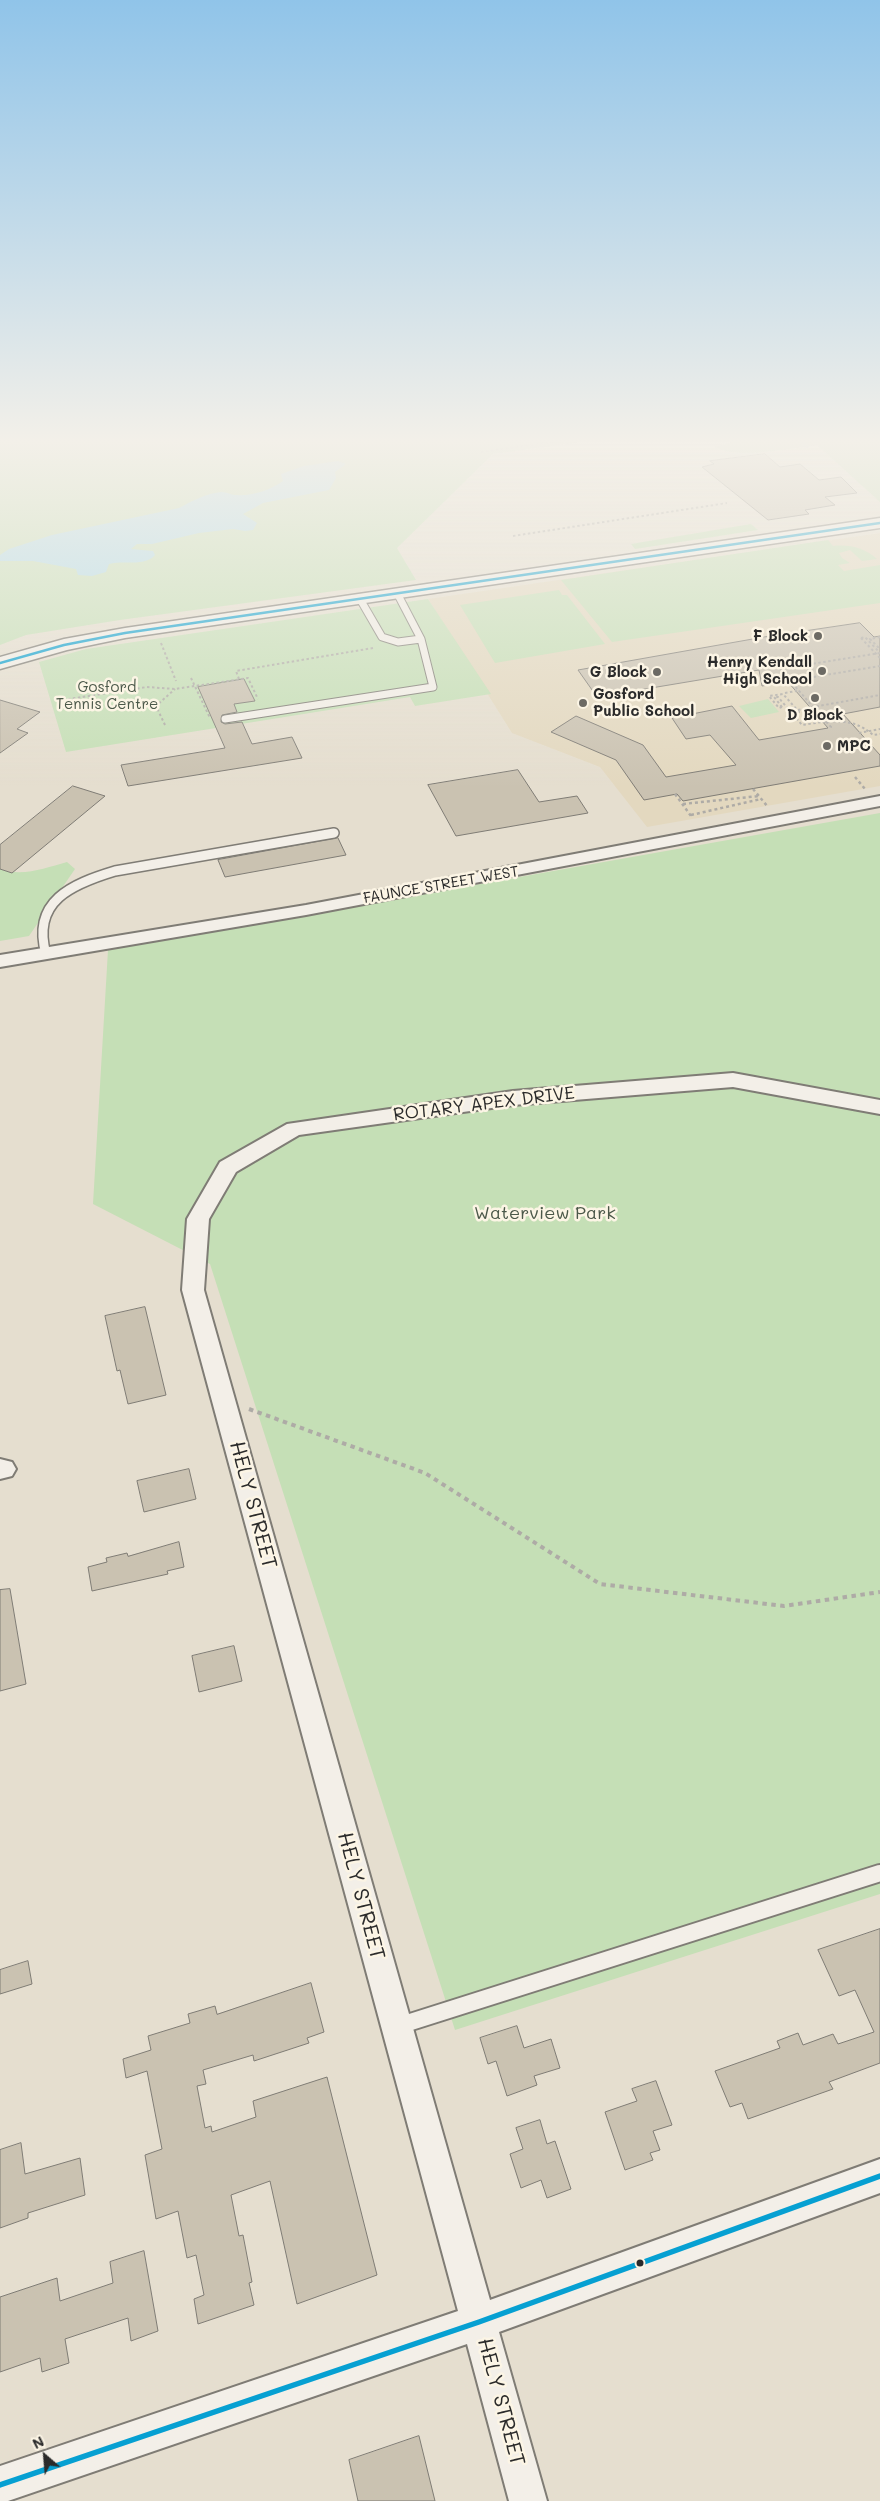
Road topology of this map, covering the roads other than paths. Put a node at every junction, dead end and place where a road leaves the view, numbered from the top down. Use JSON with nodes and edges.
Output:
{"nodes":[{"id":1,"x":661,"y":555,"type":"edge"},
{"id":2,"x":397,"y":593,"type":"junction"},
{"id":3,"x":360,"y":599,"type":"junction"},
{"id":4,"x":421,"y":639,"type":"junction"},
{"id":5,"x":0,"y":664,"type":"edge"},
{"id":6,"x":225,"y":720,"type":"road end"},
{"id":7,"x":880,"y":801,"type":"edge"},
{"id":8,"x":334,"y":833,"type":"dead end"},
{"id":9,"x":46,"y":954,"type":"junction"},
{"id":10,"x":0,"y":961,"type":"edge"},
{"id":11,"x":880,"y":1107,"type":"edge"},
{"id":12,"x":193,"y":1290,"type":"joint"},
{"id":13,"x":880,"y":1873,"type":"edge"},
{"id":14,"x":397,"y":2026,"type":"junction"},
{"id":15,"x":880,"y":2176,"type":"edge"},
{"id":16,"x":479,"y":2322,"type":"junction"},
{"id":17,"x":0,"y":2485,"type":"edge"},
{"id":18,"x":528,"y":2501,"type":"edge"}],
"edges":[{"from":1,"to":2,"type":"main road"},
{"from":2,"to":3,"type":"main road"},
{"from":2,"to":4,"type":"lane"},
{"from":3,"to":4,"type":"lane"},
{"from":3,"to":5,"type":"main road"},
{"from":4,"to":6,"type":"lane"},
{"from":7,"to":9,"type":"street","name":"FAUNCE STREET WEST"},
{"from":8,"to":9,"type":"lane"},
{"from":9,"to":10,"type":"street","name":"FAUNCE STREET WEST"},
{"from":11,"to":12,"type":"street","name":"ROTARY APEX DRIVE"},
{"from":12,"to":14,"type":"street","name":"HELY STREET"},
{"from":13,"to":14,"type":"lane"},
{"from":14,"to":16,"type":"street","name":"HELY STREET"},
{"from":15,"to":16,"type":"street"},
{"from":16,"to":17,"type":"street"},
{"from":16,"to":18,"type":"street","name":"HELY STREET"}]}
